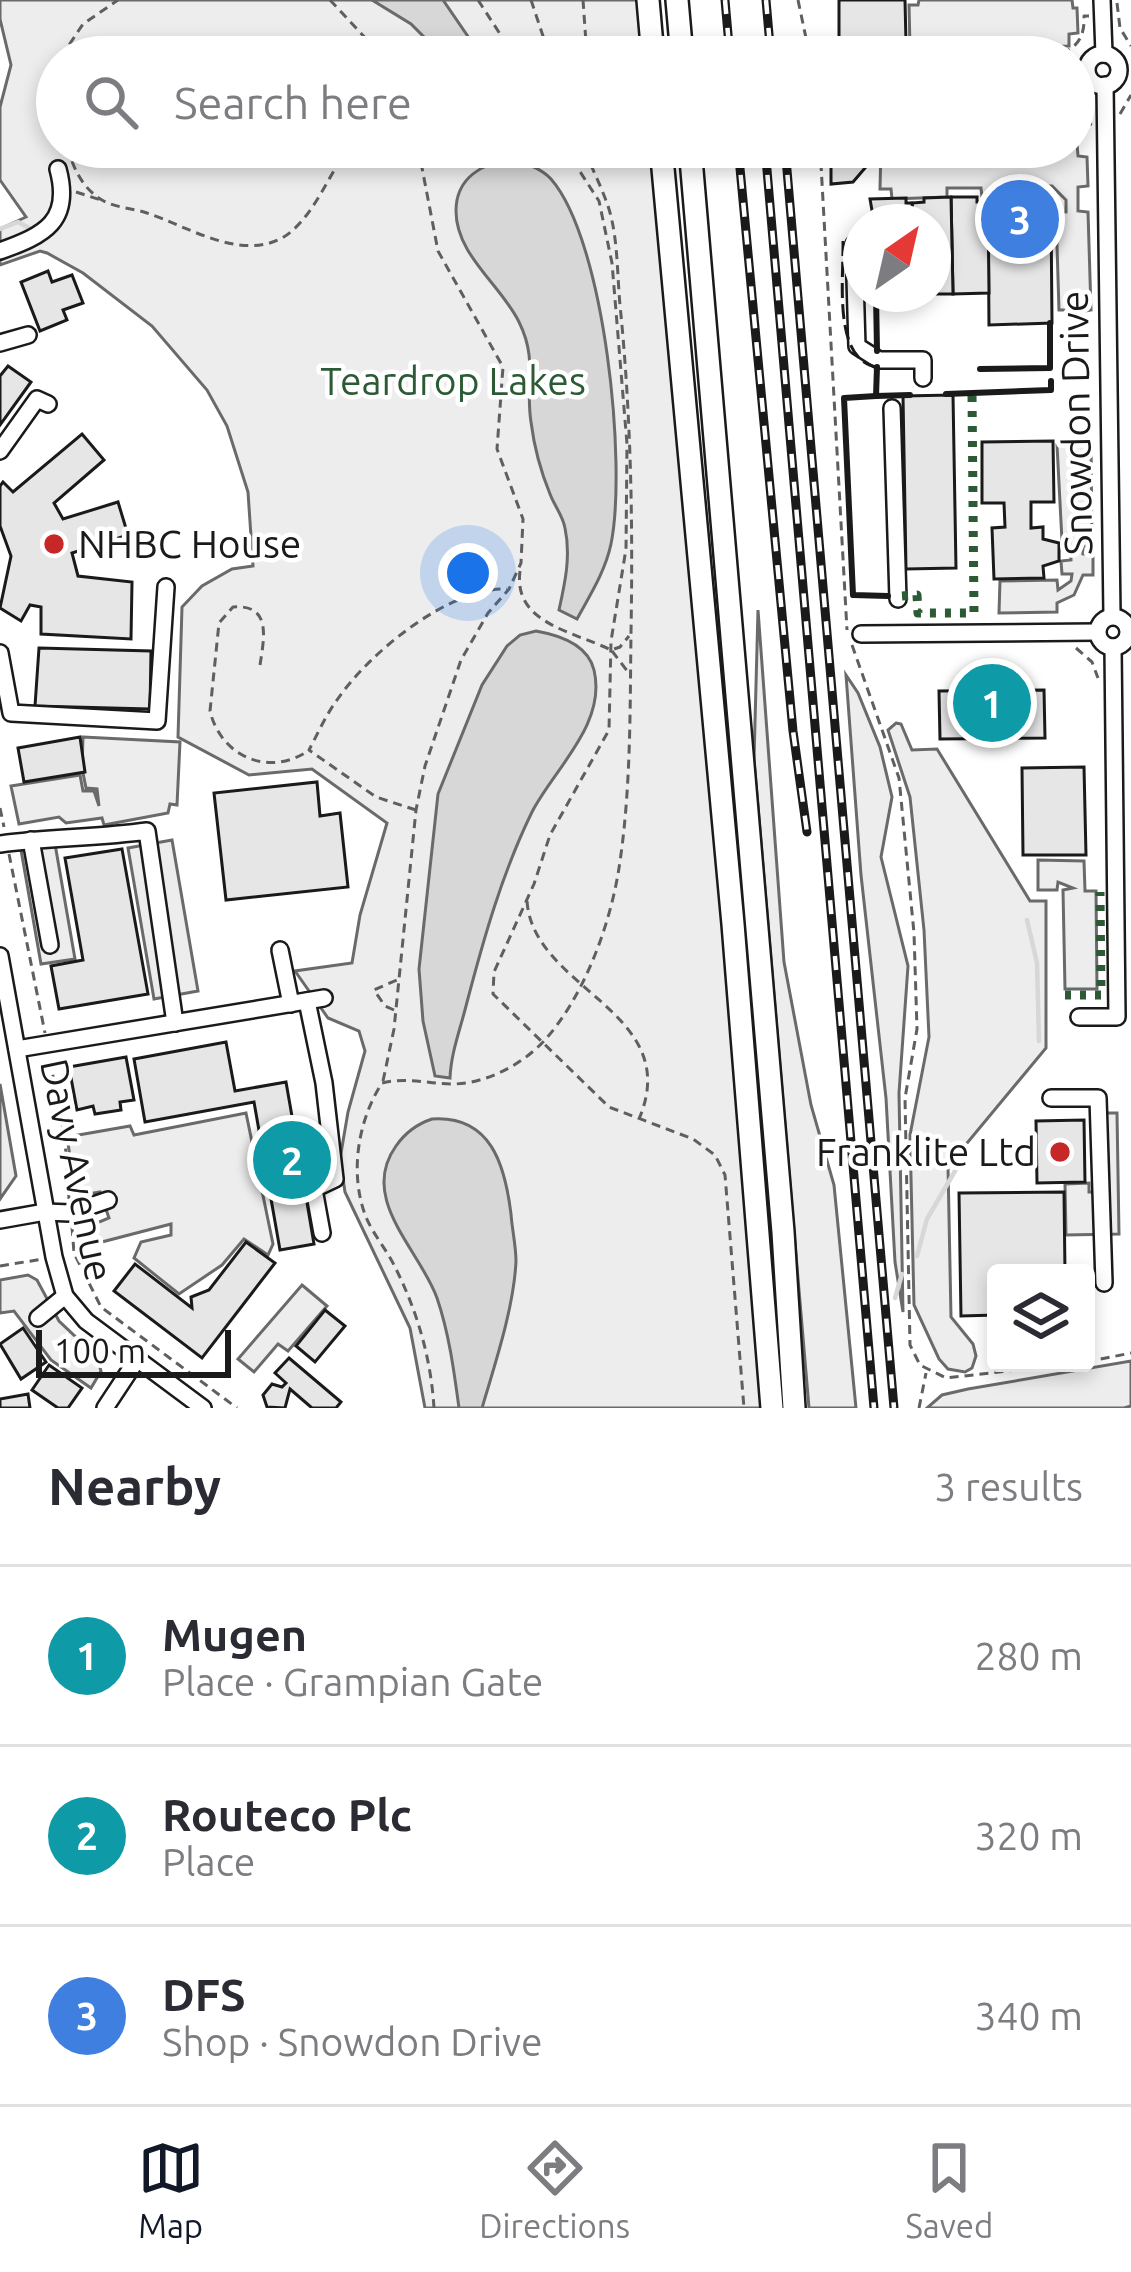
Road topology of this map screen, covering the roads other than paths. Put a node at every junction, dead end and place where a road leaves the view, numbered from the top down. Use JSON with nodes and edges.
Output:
{"nodes":[{"id":1,"x":648,"y":0,"type":"edge"},
{"id":2,"x":677,"y":0,"type":"edge"},
{"id":3,"x":1107,"y":10,"type":"edge"},
{"id":4,"x":651,"y":36,"type":"edge"},
{"id":5,"x":680,"y":36,"type":"edge"},
{"id":6,"x":1104,"y":54,"type":"junction"},
{"id":7,"x":1095,"y":57,"type":"edge"},
{"id":8,"x":1125,"y":71,"type":"edge"},
{"id":9,"x":1095,"y":83,"type":"edge"},
{"id":10,"x":1105,"y":85,"type":"junction"},
{"id":11,"x":663,"y":168,"type":"edge"},
{"id":12,"x":692,"y":168,"type":"edge"},
{"id":13,"x":58,"y":169,"type":"dead end"},
{"id":14,"x":0,"y":251,"type":"edge"},
{"id":15,"x":856,"y":312,"type":"edge"},
{"id":16,"x":28,"y":335,"type":"dead end"},
{"id":17,"x":0,"y":343,"type":"edge"},
{"id":18,"x":923,"y":378,"type":"dead end"},
{"id":19,"x":48,"y":404,"type":"dead end"},
{"id":20,"x":892,"y":408,"type":"dead end"},
{"id":21,"x":0,"y":451,"type":"edge"},
{"id":22,"x":166,"y":587,"type":"dead end"},
{"id":23,"x":898,"y":599,"type":"dead end"},
{"id":24,"x":1112,"y":616,"type":"junction"},
{"id":25,"x":1130,"y":628,"type":"edge"},
{"id":26,"x":1097,"y":632,"type":"junction"},
{"id":27,"x":861,"y":634,"type":"dead end"},
{"id":28,"x":1113,"y":647,"type":"junction"},
{"id":29,"x":0,"y":653,"type":"edge"},
{"id":30,"x":31,"y":840,"type":"junction"},
{"id":31,"x":0,"y":844,"type":"edge"},
{"id":32,"x":50,"y":945,"type":"dead end"},
{"id":33,"x":280,"y":950,"type":"dead end"},
{"id":34,"x":0,"y":956,"type":"edge"},
{"id":35,"x":307,"y":1001,"type":"junction"},
{"id":36,"x":1079,"y":1017,"type":"dead end"},
{"id":37,"x":1124,"y":1017,"type":"edge"},
{"id":38,"x":175,"y":1023,"type":"junction"},
{"id":39,"x":16,"y":1049,"type":"junction"},
{"id":40,"x":1051,"y":1099,"type":"dead end"},
{"id":41,"x":108,"y":1200,"type":"dead end"},
{"id":42,"x":45,"y":1211,"type":"junction"},
{"id":43,"x":0,"y":1220,"type":"edge"},
{"id":44,"x":322,"y":1233,"type":"dead end"},
{"id":45,"x":1104,"y":1283,"type":"dead end"},
{"id":46,"x":65,"y":1296,"type":"junction"},
{"id":47,"x":38,"y":1318,"type":"dead end"},
{"id":48,"x":136,"y":1361,"type":"junction"},
{"id":49,"x":105,"y":1408,"type":"edge"},
{"id":50,"x":203,"y":1408,"type":"edge"},
{"id":51,"x":772,"y":1408,"type":"edge"},
{"id":52,"x":794,"y":1408,"type":"edge"}],
"edges":[{"from":1,"to":4,"type":"highway"},
{"from":2,"to":5,"type":"highway"},
{"from":3,"to":6,"type":"street"},
{"from":6,"to":7,"type":"street"},
{"from":6,"to":8,"type":"street"},
{"from":8,"to":10,"type":"street"},
{"from":9,"to":10,"type":"street"},
{"from":10,"to":24,"type":"street","name":"Snowdon Drive"},
{"from":11,"to":51,"type":"highway"},
{"from":12,"to":52,"type":"highway"},
{"from":13,"to":14,"type":"street"},
{"from":15,"to":18,"type":"street"},
{"from":16,"to":17,"type":"street"},
{"from":19,"to":21,"type":"street"},
{"from":20,"to":23,"type":"street"},
{"from":22,"to":29,"type":"street"},
{"from":24,"to":25,"type":"street"},
{"from":24,"to":26,"type":"street"},
{"from":25,"to":28,"type":"street"},
{"from":26,"to":27,"type":"street"},
{"from":26,"to":28,"type":"street"},
{"from":28,"to":37,"type":"street"},
{"from":30,"to":31,"type":"street"},
{"from":30,"to":32,"type":"street"},
{"from":30,"to":38,"type":"street"},
{"from":33,"to":35,"type":"street"},
{"from":34,"to":39,"type":"street","name":"Davy Avenue"},
{"from":35,"to":38,"type":"street"},
{"from":35,"to":44,"type":"street"},
{"from":36,"to":37,"type":"street"},
{"from":38,"to":39,"type":"street"},
{"from":39,"to":42,"type":"street","name":"Davy Avenue"},
{"from":40,"to":45,"type":"street"},
{"from":41,"to":42,"type":"street"},
{"from":42,"to":43,"type":"street"},
{"from":42,"to":46,"type":"street","name":"Davy Avenue"},
{"from":46,"to":47,"type":"street"},
{"from":46,"to":48,"type":"street","name":"Davy Avenue"},
{"from":48,"to":49,"type":"street"},
{"from":48,"to":50,"type":"street","name":"Davy Avenue"}]}
